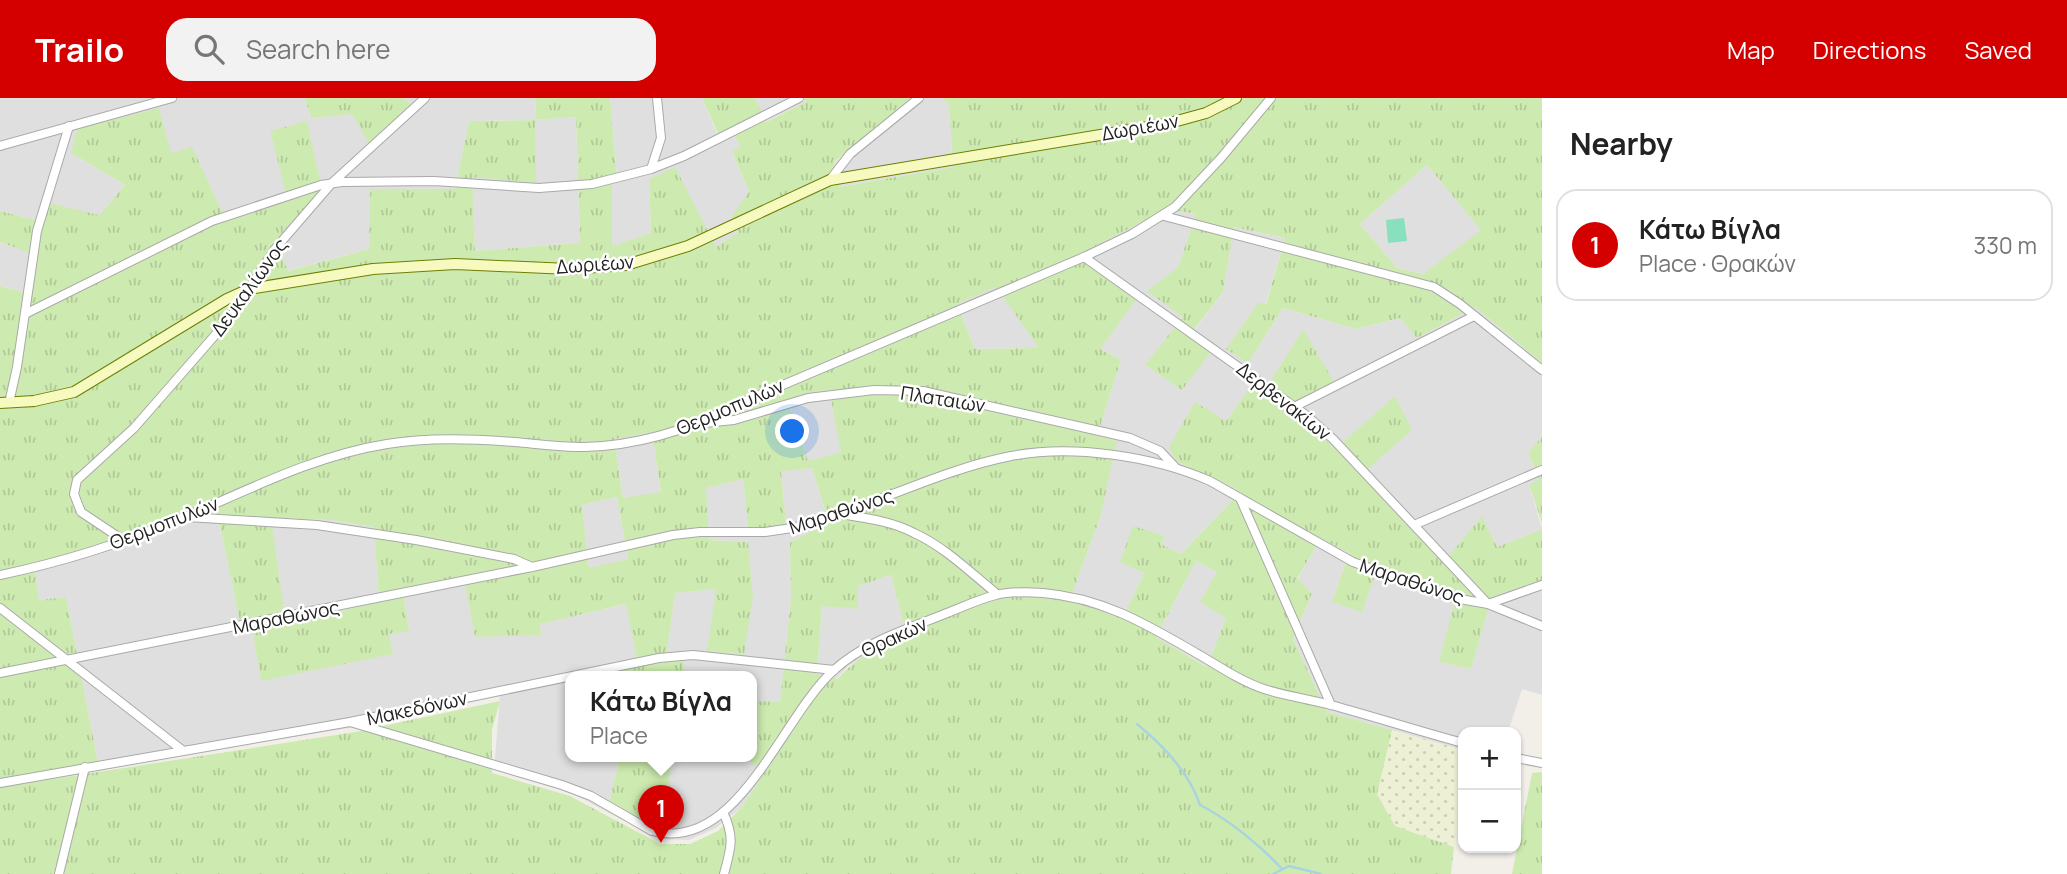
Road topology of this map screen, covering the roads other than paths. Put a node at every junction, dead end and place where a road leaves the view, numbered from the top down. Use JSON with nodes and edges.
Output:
{"nodes":[{"id":1,"x":172,"y":98,"type":"edge"},
{"id":2,"x":425,"y":98,"type":"edge"},
{"id":3,"x":657,"y":98,"type":"edge"},
{"id":4,"x":799,"y":98,"type":"edge"},
{"id":5,"x":919,"y":98,"type":"edge"},
{"id":6,"x":1236,"y":98,"type":"edge"},
{"id":7,"x":1271,"y":98,"type":"edge"},
{"id":8,"x":69,"y":126,"type":"junction"},
{"id":9,"x":0,"y":146,"type":"edge"},
{"id":10,"x":651,"y":169,"type":"junction"},
{"id":11,"x":830,"y":180,"type":"junction"},
{"id":12,"x":332,"y":183,"type":"junction"},
{"id":13,"x":1164,"y":215,"type":"junction"},
{"id":14,"x":1084,"y":257,"type":"junction"},
{"id":15,"x":249,"y":289,"type":"junction"},
{"id":16,"x":25,"y":314,"type":"junction"},
{"id":17,"x":1474,"y":316,"type":"junction"},
{"id":18,"x":1542,"y":370,"type":"edge"},
{"id":19,"x":5,"y":402,"type":"edge"},
{"id":20,"x":1296,"y":406,"type":"junction"},
{"id":21,"x":701,"y":423,"type":"junction"},
{"id":22,"x":1175,"y":467,"type":"junction"},
{"id":23,"x":1542,"y":470,"type":"edge"},
{"id":24,"x":1240,"y":498,"type":"junction"},
{"id":25,"x":838,"y":513,"type":"junction"},
{"id":26,"x":184,"y":517,"type":"junction"},
{"id":27,"x":1413,"y":525,"type":"junction"},
{"id":28,"x":123,"y":540,"type":"junction"},
{"id":29,"x":532,"y":567,"type":"junction"},
{"id":30,"x":0,"y":575,"type":"edge"},
{"id":31,"x":1542,"y":585,"type":"edge"},
{"id":32,"x":997,"y":594,"type":"junction"},
{"id":33,"x":1488,"y":604,"type":"junction"},
{"id":34,"x":0,"y":608,"type":"edge"},
{"id":35,"x":1542,"y":626,"type":"edge"},
{"id":36,"x":68,"y":660,"type":"junction"},
{"id":37,"x":834,"y":670,"type":"junction"},
{"id":38,"x":596,"y":671,"type":"edge"},
{"id":39,"x":0,"y":673,"type":"edge"},
{"id":40,"x":565,"y":677,"type":"edge"},
{"id":41,"x":1331,"y":705,"type":"junction"},
{"id":42,"x":350,"y":722,"type":"junction"},
{"id":43,"x":1458,"y":742,"type":"edge"},
{"id":44,"x":182,"y":750,"type":"junction"},
{"id":45,"x":1521,"y":759,"type":"edge"},
{"id":46,"x":1542,"y":763,"type":"edge"},
{"id":47,"x":85,"y":767,"type":"junction"},
{"id":48,"x":0,"y":783,"type":"edge"},
{"id":49,"x":723,"y":812,"type":"junction"},
{"id":50,"x":59,"y":874,"type":"edge"},
{"id":51,"x":724,"y":874,"type":"edge"}],
"edges":[{"from":1,"to":8,"type":"street"},
{"from":2,"to":12,"type":"street","name":"Δευκαλίωνος"},
{"from":3,"to":10,"type":"street"},
{"from":4,"to":10,"type":"street"},
{"from":5,"to":11,"type":"street"},
{"from":6,"to":11,"type":"street","name":"Δωριέων"},
{"from":7,"to":13,"type":"street","name":"Θερμοπυλών"},
{"from":8,"to":9,"type":"street"},
{"from":8,"to":16,"type":"street"},
{"from":10,"to":12,"type":"street"},
{"from":11,"to":15,"type":"street","name":"Δωριέων"},
{"from":12,"to":15,"type":"street","name":"Δευκαλίωνος"},
{"from":12,"to":16,"type":"street"},
{"from":13,"to":14,"type":"street","name":"Θερμοπυλών"},
{"from":13,"to":17,"type":"street"},
{"from":14,"to":20,"type":"street","name":"Δερβενακίων"},
{"from":14,"to":21,"type":"street","name":"Θερμοπυλών"},
{"from":15,"to":19,"type":"street","name":"Δωριέων"},
{"from":15,"to":28,"type":"street","name":"Δευκαλίωνος"},
{"from":16,"to":19,"type":"street"},
{"from":17,"to":18,"type":"street"},
{"from":17,"to":20,"type":"street"},
{"from":20,"to":27,"type":"street","name":"Δερβενακίων"},
{"from":21,"to":22,"type":"street","name":"Πλαταιών"},
{"from":21,"to":26,"type":"street","name":"Θερμοπυλών"},
{"from":22,"to":24,"type":"street","name":"Μαραθώνος"},
{"from":22,"to":25,"type":"street","name":"Μαραθώνος"},
{"from":23,"to":27,"type":"street"},
{"from":24,"to":33,"type":"street","name":"Μαραθώνος"},
{"from":24,"to":41,"type":"street"},
{"from":25,"to":29,"type":"street","name":"Μαραθώνος"},
{"from":25,"to":32,"type":"street"},
{"from":26,"to":28,"type":"street","name":"Θερμοπυλών"},
{"from":26,"to":29,"type":"street"},
{"from":27,"to":33,"type":"street","name":"Δερβενακίων"},
{"from":28,"to":30,"type":"street","name":"Θερμοπυλών"},
{"from":29,"to":36,"type":"street","name":"Μαραθώνος"},
{"from":31,"to":33,"type":"street"},
{"from":32,"to":37,"type":"street","name":"Θρακών"},
{"from":32,"to":41,"type":"street","name":"Θρακών"},
{"from":33,"to":35,"type":"street","name":"Μαραθώνος"},
{"from":34,"to":36,"type":"street"},
{"from":36,"to":39,"type":"street","name":"Μαραθώνος"},
{"from":36,"to":44,"type":"street"},
{"from":37,"to":38,"type":"street","name":"Μακεδόνων"},
{"from":37,"to":49,"type":"street","name":"Θρακών"},
{"from":40,"to":42,"type":"street","name":"Μακεδόνων"},
{"from":41,"to":43,"type":"street","name":"Θρακών"},
{"from":42,"to":44,"type":"street","name":"Μακεδόνων"},
{"from":42,"to":49,"type":"street","name":"Θρακών"},
{"from":44,"to":47,"type":"street","name":"Μακεδόνων"},
{"from":45,"to":46,"type":"street"},
{"from":47,"to":48,"type":"street","name":"Μακεδόνων"},
{"from":47,"to":50,"type":"street"},
{"from":49,"to":51,"type":"street"}]}
